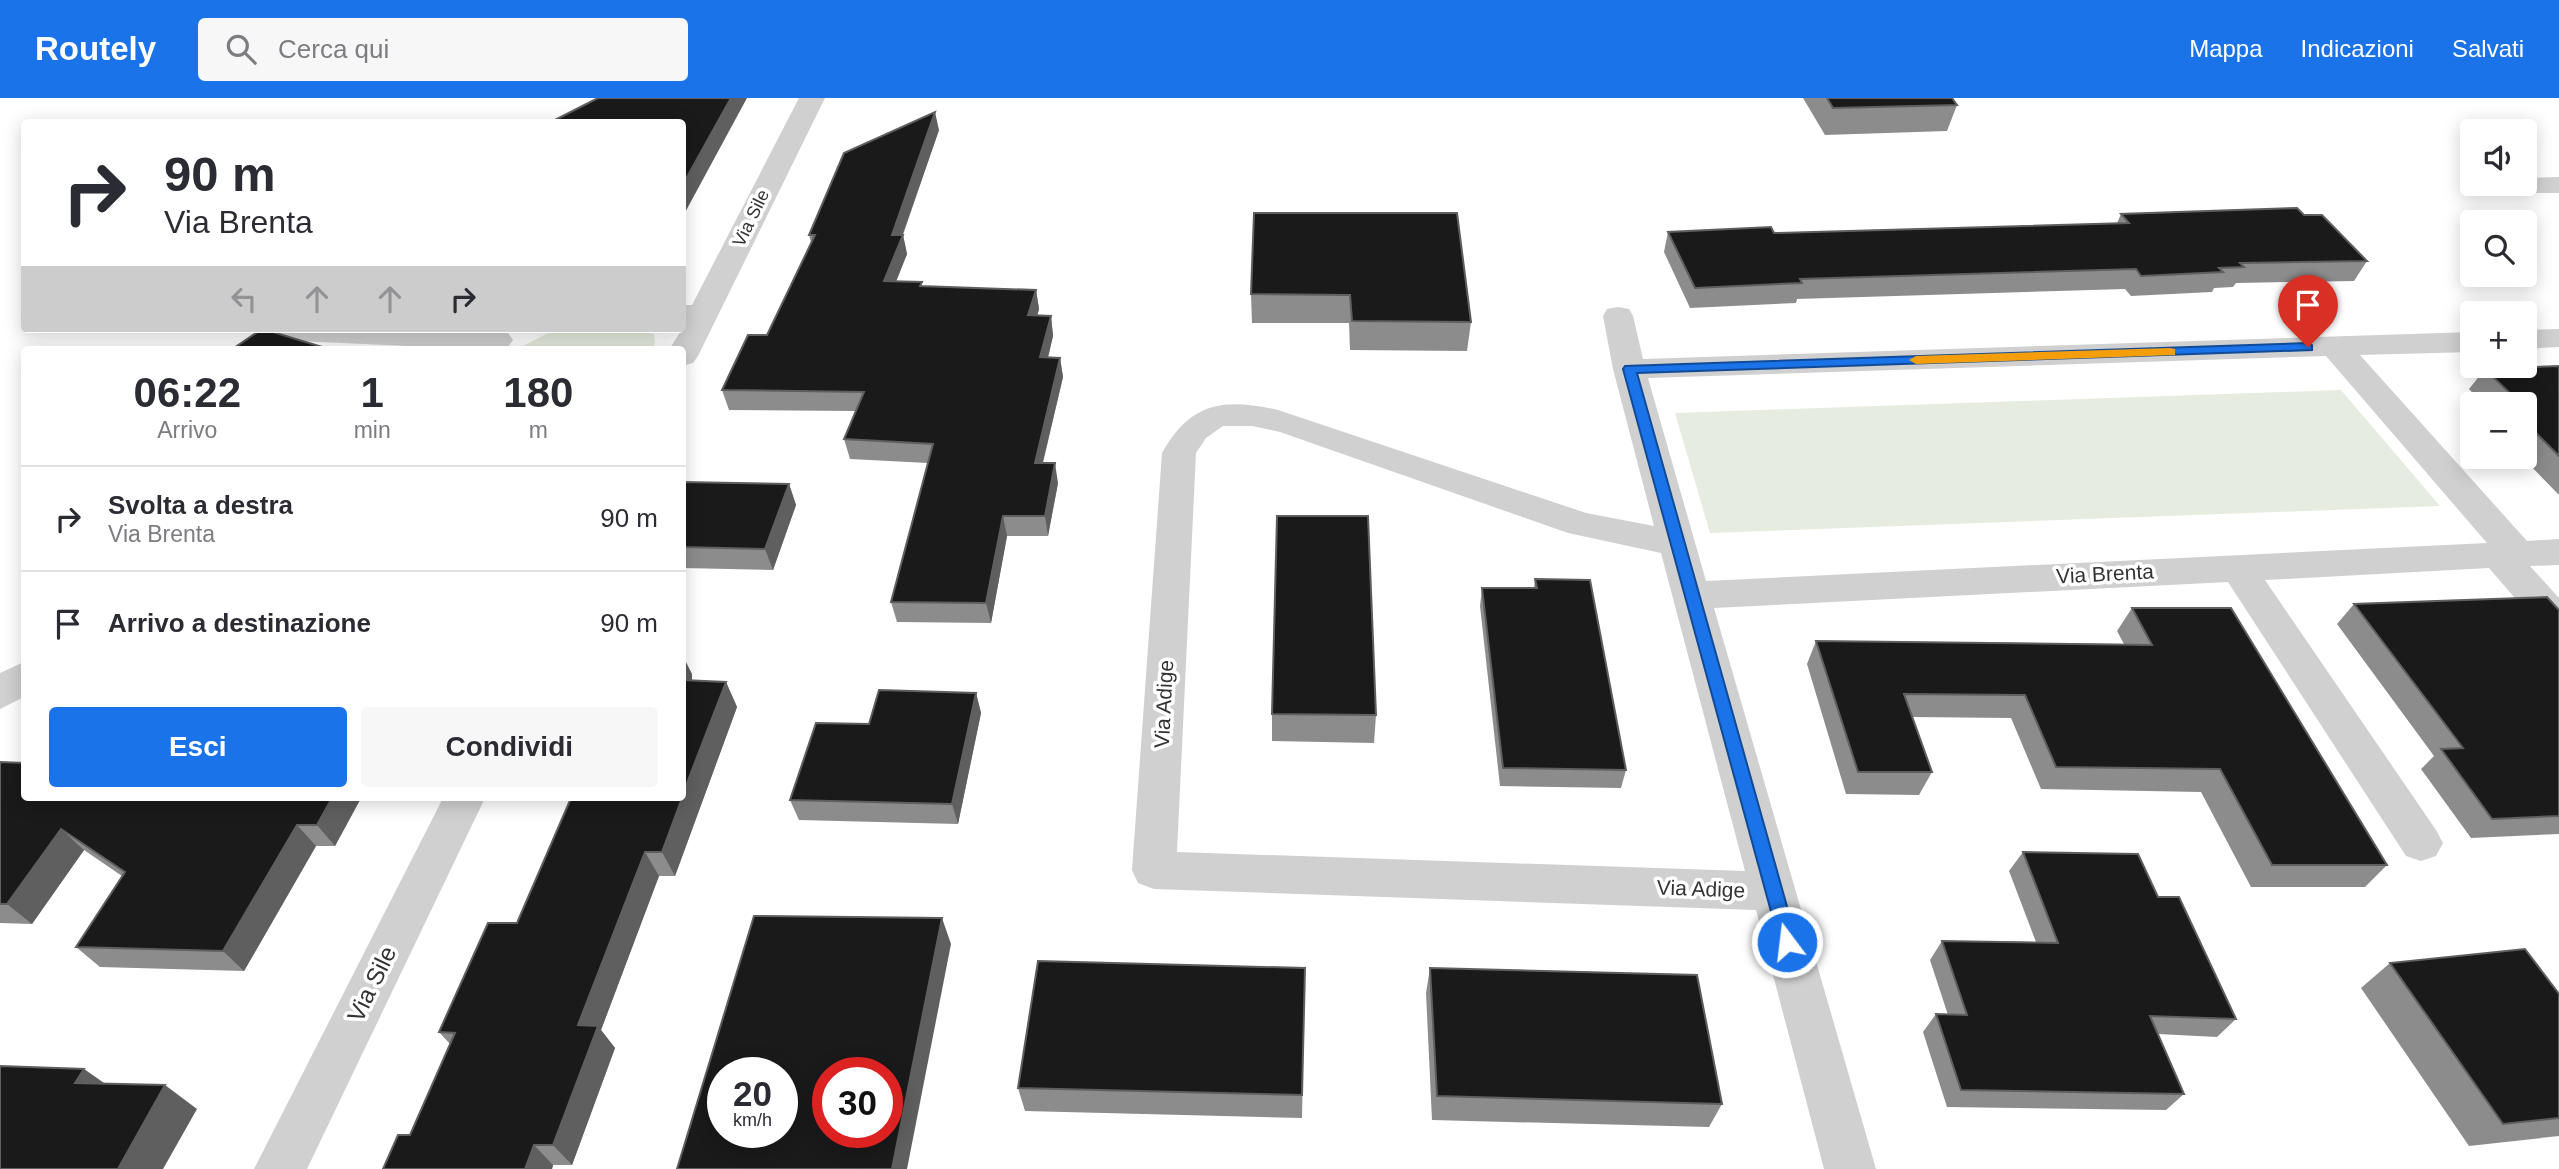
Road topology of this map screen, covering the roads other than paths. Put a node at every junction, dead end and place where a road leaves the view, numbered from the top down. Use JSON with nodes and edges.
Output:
{"nodes":[{"id":1,"x":805,"y":110,"type":"edge"},
{"id":2,"x":2559,"y":185,"type":"edge"},
{"id":3,"x":2537,"y":186,"type":"edge"},
{"id":4,"x":693,"y":314,"type":"edge"},
{"id":5,"x":1618,"y":316,"type":"dead end"},
{"id":6,"x":325,"y":333,"type":"edge"},
{"id":7,"x":2559,"y":338,"type":"edge"},
{"id":8,"x":2537,"y":339,"type":"edge"},
{"id":9,"x":498,"y":340,"type":"edge"},
{"id":10,"x":2460,"y":342,"type":"edge"},
{"id":11,"x":685,"y":346,"type":"edge"},
{"id":12,"x":2335,"y":346,"type":"junction"},
{"id":13,"x":1629,"y":369,"type":"junction"},
{"id":14,"x":1677,"y":543,"type":"junction"},
{"id":15,"x":2559,"y":552,"type":"edge"},
{"id":16,"x":2508,"y":555,"type":"junction"},
{"id":17,"x":2238,"y":568,"type":"junction"},
{"id":18,"x":1692,"y":595,"type":"junction"},
{"id":19,"x":2559,"y":623,"type":"edge"},
{"id":20,"x":21,"y":679,"type":"edge"},
{"id":21,"x":0,"y":694,"type":"edge"},
{"id":22,"x":463,"y":801,"type":"edge"},
{"id":23,"x":2421,"y":843,"type":"dead end"},
{"id":24,"x":1773,"y":891,"type":"junction"},
{"id":25,"x":280,"y":1169,"type":"edge"},
{"id":26,"x":1850,"y":1169,"type":"edge"}],
"edges":[{"from":1,"to":4,"type":"street","name":"Via Sile"},
{"from":2,"to":3,"type":"street"},
{"from":4,"to":11,"type":"street","name":"Via Sile"},
{"from":5,"to":13,"type":"street","name":"Via Adige"},
{"from":6,"to":9,"type":"street"},
{"from":7,"to":8,"type":"street"},
{"from":10,"to":12,"type":"street"},
{"from":12,"to":13,"type":"street"},
{"from":12,"to":16,"type":"street"},
{"from":13,"to":14,"type":"street","name":"Via Adige"},
{"from":14,"to":18,"type":"street","name":"Via Adige"},
{"from":14,"to":24,"type":"street","name":"Via Adige"},
{"from":15,"to":16,"type":"street","name":"Via Brenta"},
{"from":16,"to":17,"type":"street","name":"Via Brenta"},
{"from":16,"to":19,"type":"street"},
{"from":17,"to":18,"type":"street","name":"Via Brenta"},
{"from":17,"to":23,"type":"street"},
{"from":18,"to":24,"type":"street","name":"Via Adige"},
{"from":20,"to":21,"type":"street"},
{"from":22,"to":25,"type":"street","name":"Via Sile"},
{"from":24,"to":26,"type":"street","name":"Via Adige"}]}
